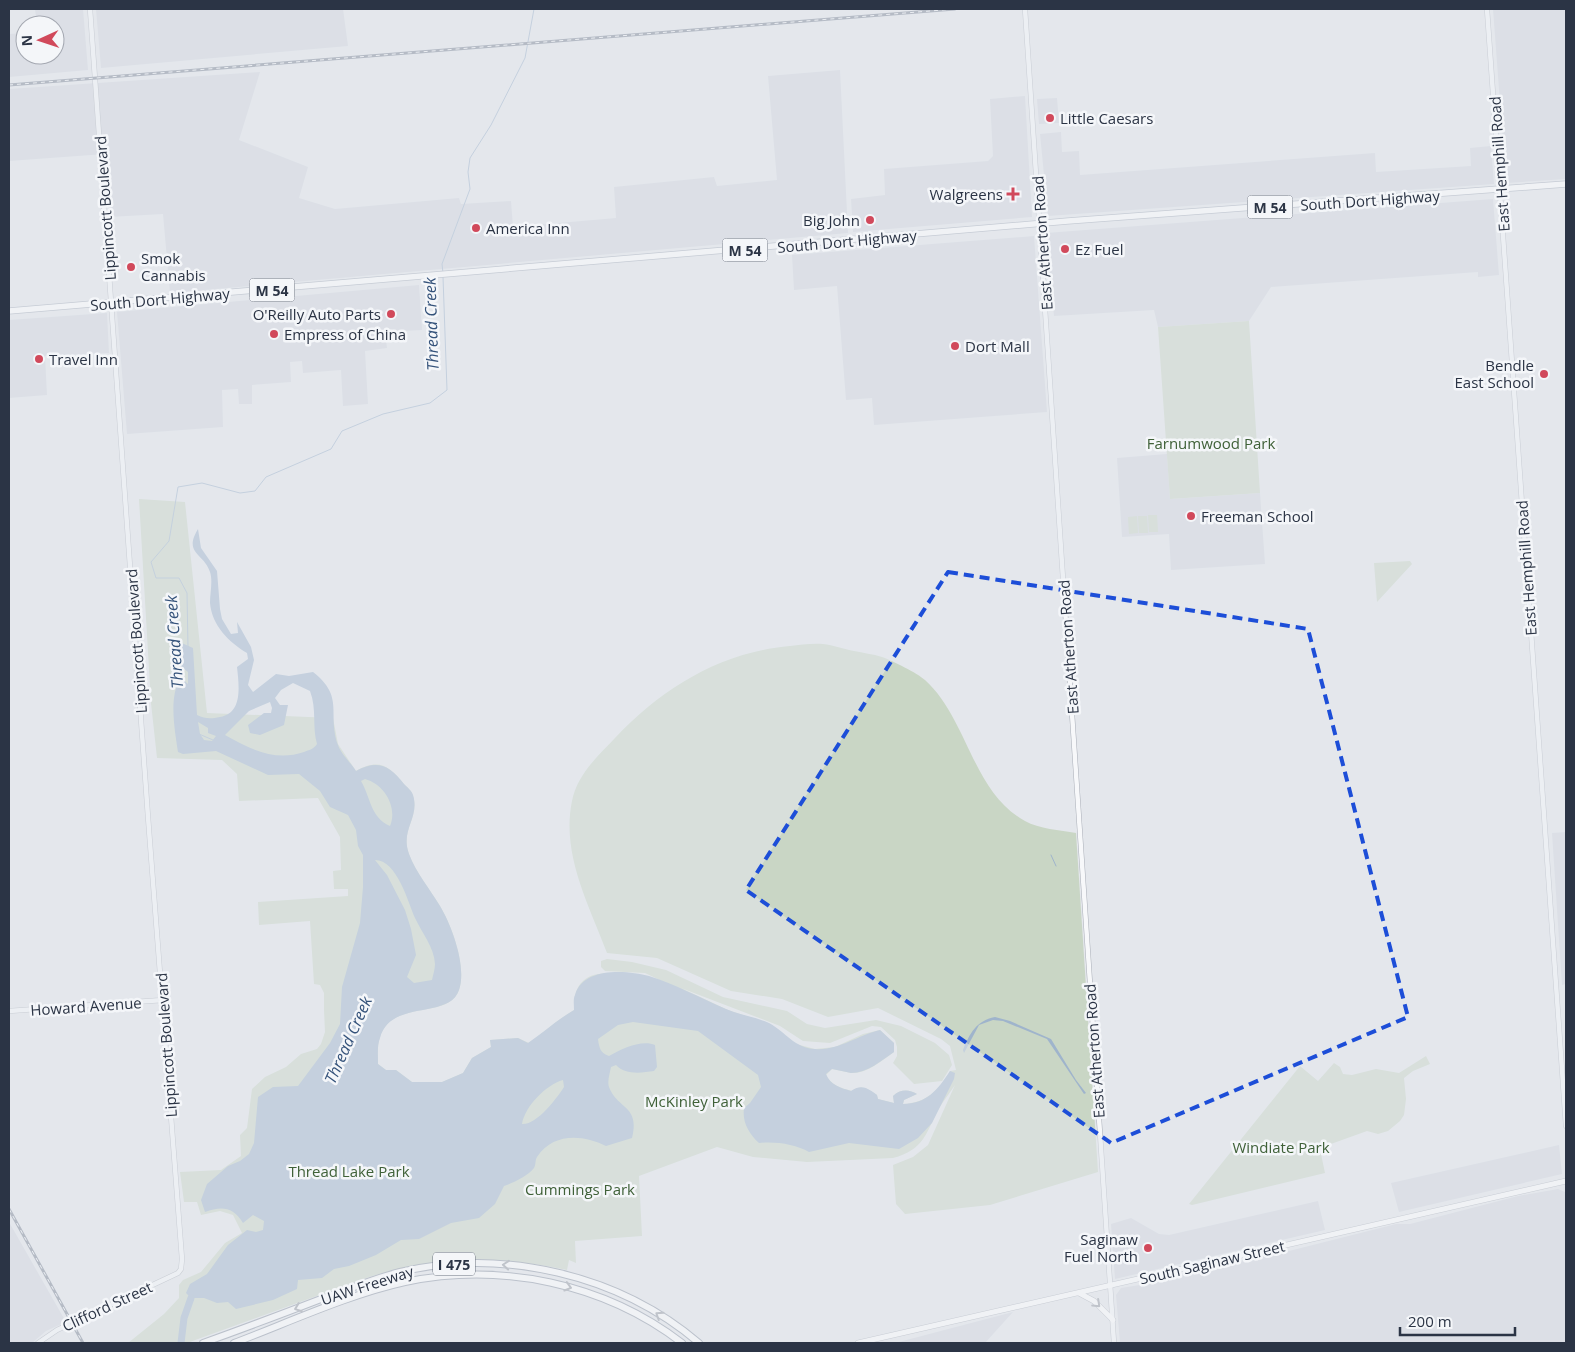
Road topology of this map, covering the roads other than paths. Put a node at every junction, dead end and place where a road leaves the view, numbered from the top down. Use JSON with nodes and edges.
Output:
{"nodes":[{"id":1,"x":90,"y":9,"type":"edge"},
{"id":2,"x":1025,"y":9,"type":"edge"},
{"id":3,"x":1487,"y":9,"type":"edge"},
{"id":4,"x":1566,"y":184,"type":"edge"},
{"id":5,"x":1500,"y":190,"type":"junction"},
{"id":6,"x":1040,"y":225,"type":"junction"},
{"id":7,"x":112,"y":303,"type":"junction"},
{"id":8,"x":9,"y":311,"type":"edge"},
{"id":9,"x":162,"y":1000,"type":"junction"},
{"id":10,"x":9,"y":1011,"type":"edge"},
{"id":11,"x":1566,"y":1126,"type":"edge"},
{"id":12,"x":1566,"y":1181,"type":"edge"},
{"id":13,"x":178,"y":1273,"type":"joint"},
{"id":14,"x":1110,"y":1285,"type":"junction"},
{"id":15,"x":1078,"y":1292,"type":"junction"},
{"id":16,"x":1113,"y":1320,"type":"junction"},
{"id":17,"x":38,"y":1343,"type":"edge"},
{"id":18,"x":203,"y":1343,"type":"edge"},
{"id":19,"x":234,"y":1343,"type":"edge"},
{"id":20,"x":682,"y":1343,"type":"edge"},
{"id":21,"x":699,"y":1343,"type":"edge"},
{"id":22,"x":858,"y":1343,"type":"edge"},
{"id":23,"x":1114,"y":1343,"type":"edge"}],
"edges":[{"from":1,"to":7,"type":"street","name":"Lippincott Boulevard"},
{"from":2,"to":6,"type":"street","name":"East Atherton Road"},
{"from":3,"to":5,"type":"street","name":"East Hemphill Road"},
{"from":4,"to":5,"type":"main road","name":"South Dort Highway","number":"M 54"},
{"from":5,"to":6,"type":"main road","name":"South Dort Highway","number":"M 54"},
{"from":5,"to":11,"type":"street","name":"East Hemphill Road"},
{"from":6,"to":7,"type":"main road","name":"South Dort Highway","number":"M 54"},
{"from":6,"to":14,"type":"street","name":"East Atherton Road"},
{"from":7,"to":8,"type":"main road","name":"South Dort Highway","number":"M 54"},
{"from":7,"to":9,"type":"street","name":"Lippincott Boulevard"},
{"from":9,"to":10,"type":"street","name":"Howard Avenue"},
{"from":9,"to":13,"type":"street","name":"Lippincott Boulevard"},
{"from":12,"to":14,"type":"main road","name":"South Saginaw Street"},
{"from":13,"to":17,"type":"street","name":"Clifford Street"},
{"from":14,"to":15,"type":"main road","name":"South Saginaw Street"},
{"from":14,"to":16,"type":"street","name":"East Atherton Road"},
{"from":15,"to":16,"type":"main road","one_way":true},
{"from":15,"to":22,"type":"main road","name":"South Saginaw Street"},
{"from":16,"to":23,"type":"street","name":"East Atherton Road"},
{"from":21,"to":18,"type":"highway","name":"UAW Freeway","number":"I 475","one_way":true},
{"from":19,"to":20,"type":"highway","name":"UAW Freeway","number":"I 475","one_way":true}]}
